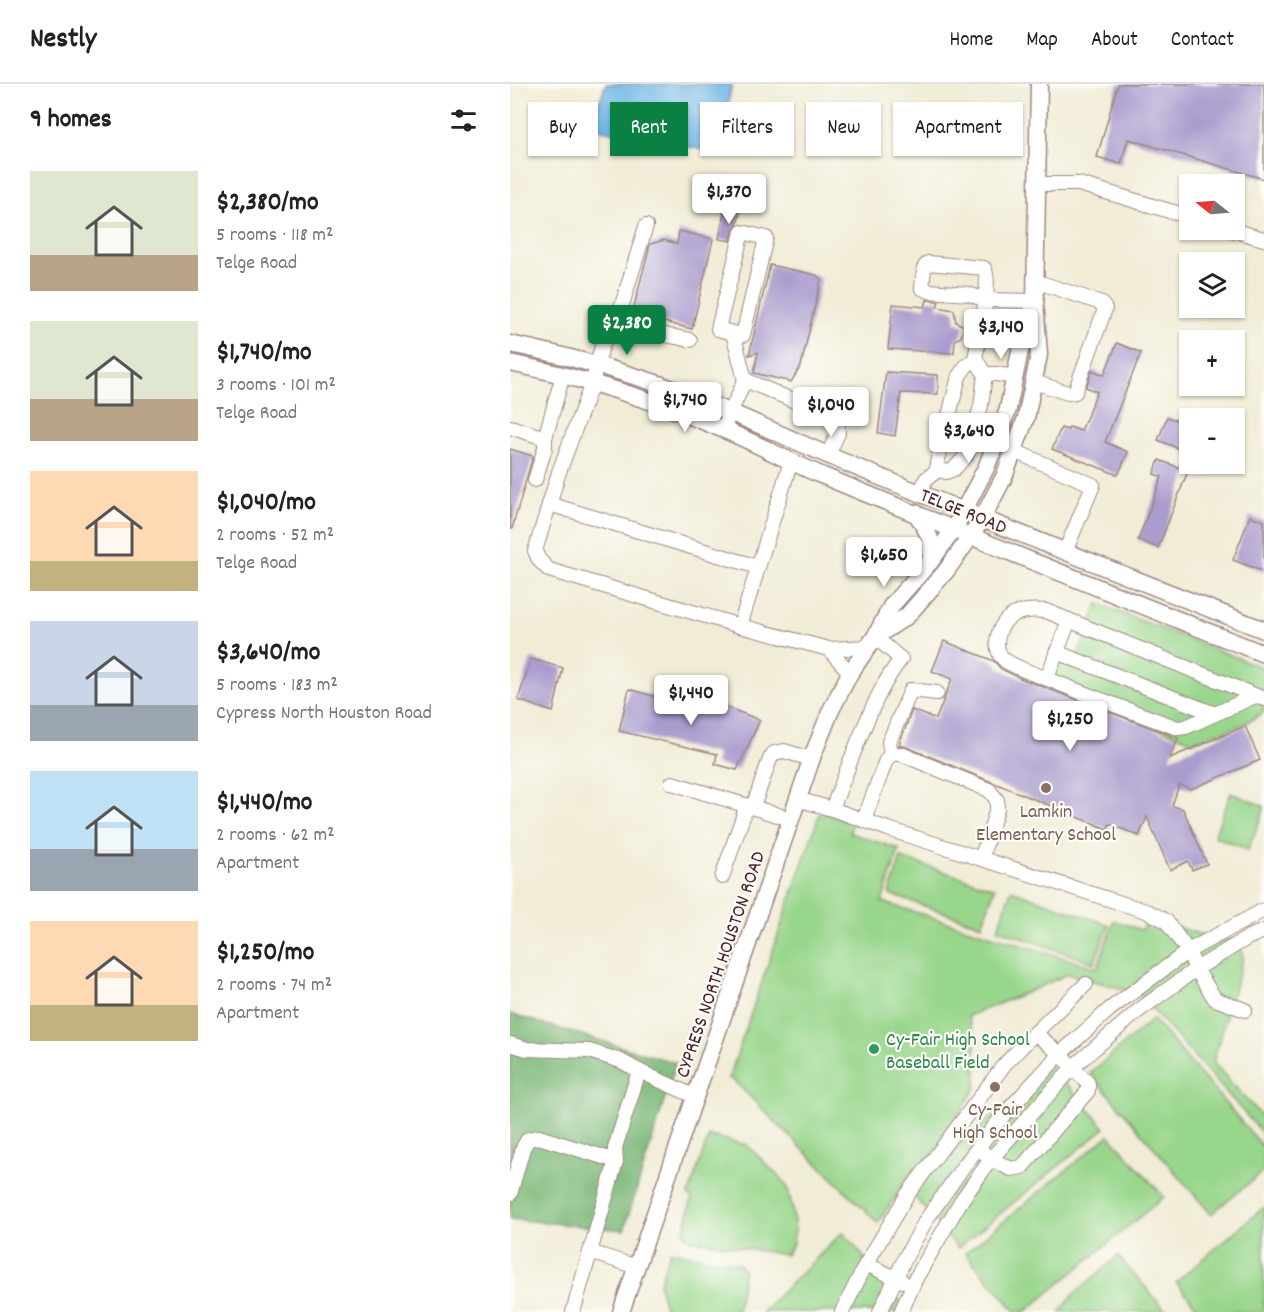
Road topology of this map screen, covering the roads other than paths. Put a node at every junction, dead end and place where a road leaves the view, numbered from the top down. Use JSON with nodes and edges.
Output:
{"nodes":[{"id":1,"x":1039,"y":84,"type":"edge"},
{"id":2,"x":1037,"y":184,"type":"junction"},
{"id":3,"x":1179,"y":214,"type":"edge"},
{"id":4,"x":646,"y":226,"type":"dead end"},
{"id":5,"x":1245,"y":234,"type":"edge"},
{"id":6,"x":1264,"y":239,"type":"edge"},
{"id":7,"x":1035,"y":281,"type":"junction"},
{"id":8,"x":986,"y":300,"type":"junction"},
{"id":9,"x":1035,"y":301,"type":"junction"},
{"id":10,"x":612,"y":324,"type":"junction"},
{"id":11,"x":733,"y":333,"type":"junction"},
{"id":12,"x":690,"y":340,"type":"dead end"},
{"id":13,"x":510,"y":344,"type":"edge"},
{"id":14,"x":975,"y":359,"type":"junction"},
{"id":15,"x":510,"y":363,"type":"edge"},
{"id":16,"x":596,"y":365,"type":"junction"},
{"id":17,"x":985,"y":374,"type":"junction"},
{"id":18,"x":563,"y":375,"type":"junction"},
{"id":19,"x":1015,"y":377,"type":"junction"},
{"id":20,"x":745,"y":380,"type":"junction"},
{"id":21,"x":592,"y":382,"type":"junction"},
{"id":22,"x":1034,"y":382,"type":"junction"},
{"id":23,"x":980,"y":411,"type":"junction"},
{"id":24,"x":730,"y":412,"type":"junction"},
{"id":25,"x":1005,"y":417,"type":"junction"},
{"id":26,"x":510,"y":427,"type":"edge"},
{"id":27,"x":723,"y":429,"type":"junction"},
{"id":28,"x":545,"y":438,"type":"junction"},
{"id":29,"x":1014,"y":451,"type":"junction"},
{"id":30,"x":828,"y":455,"type":"junction"},
{"id":31,"x":791,"y":461,"type":"junction"},
{"id":32,"x":938,"y":470,"type":"junction"},
{"id":33,"x":535,"y":480,"type":"dead end"},
{"id":34,"x":920,"y":493,"type":"junction"},
{"id":35,"x":549,"y":504,"type":"junction"},
{"id":36,"x":964,"y":511,"type":"junction"},
{"id":37,"x":916,"y":513,"type":"junction"},
{"id":38,"x":982,"y":519,"type":"junction"},
{"id":39,"x":954,"y":529,"type":"junction"},
{"id":40,"x":971,"y":537,"type":"junction"},
{"id":41,"x":1065,"y":552,"type":"junction"},
{"id":42,"x":930,"y":562,"type":"junction"},
{"id":43,"x":758,"y":567,"type":"junction"},
{"id":44,"x":1069,"y":620,"type":"junction"},
{"id":45,"x":740,"y":626,"type":"junction"},
{"id":46,"x":1264,"y":630,"type":"edge"},
{"id":47,"x":872,"y":642,"type":"junction"},
{"id":48,"x":829,"y":649,"type":"junction"},
{"id":49,"x":1056,"y":652,"type":"junction"},
{"id":50,"x":1264,"y":654,"type":"edge"},
{"id":51,"x":850,"y":674,"type":"junction"},
{"id":52,"x":1047,"y":678,"type":"junction"},
{"id":53,"x":937,"y":693,"type":"dead end"},
{"id":54,"x":1260,"y":697,"type":"edge"},
{"id":55,"x":1215,"y":714,"type":"junction"},
{"id":56,"x":891,"y":754,"type":"junction"},
{"id":57,"x":812,"y":759,"type":"junction"},
{"id":58,"x":672,"y":783,"type":"dead end"},
{"id":59,"x":797,"y":800,"type":"junction"},
{"id":60,"x":750,"y":806,"type":"junction"},
{"id":61,"x":832,"y":809,"type":"junction"},
{"id":62,"x":791,"y":819,"type":"junction"},
{"id":63,"x":864,"y":820,"type":"junction"},
{"id":64,"x":981,"y":859,"type":"junction"},
{"id":65,"x":722,"y":877,"type":"dead end"},
{"id":66,"x":1264,"y":910,"type":"edge"},
{"id":67,"x":1264,"y":931,"type":"edge"},
{"id":68,"x":1188,"y":951,"type":"junction"},
{"id":69,"x":1196,"y":969,"type":"junction"},
{"id":70,"x":1086,"y":984,"type":"dead end"},
{"id":71,"x":1245,"y":1010,"type":"dead end"},
{"id":72,"x":1035,"y":1033,"type":"junction"},
{"id":73,"x":510,"y":1044,"type":"edge"},
{"id":74,"x":1060,"y":1054,"type":"junction"},
{"id":75,"x":1073,"y":1067,"type":"junction"},
{"id":76,"x":639,"y":1071,"type":"junction"},
{"id":77,"x":696,"y":1097,"type":"junction"},
{"id":78,"x":978,"y":1148,"type":"junction"},
{"id":79,"x":991,"y":1159,"type":"junction"},
{"id":80,"x":616,"y":1161,"type":"junction"},
{"id":81,"x":510,"y":1194,"type":"edge"},
{"id":82,"x":590,"y":1252,"type":"junction"},
{"id":83,"x":866,"y":1264,"type":"junction"},
{"id":84,"x":637,"y":1266,"type":"junction"},
{"id":85,"x":896,"y":1279,"type":"junction"},
{"id":86,"x":913,"y":1286,"type":"junction"},
{"id":87,"x":573,"y":1312,"type":"edge"},
{"id":88,"x":621,"y":1312,"type":"edge"},
{"id":89,"x":843,"y":1312,"type":"edge"},
{"id":90,"x":880,"y":1312,"type":"edge"},
{"id":91,"x":901,"y":1312,"type":"edge"}],
"edges":[{"from":1,"to":2,"type":"main road","name":"CYPRESS NORTH HOUSTON ROAD"},
{"from":2,"to":3,"type":"lane"},
{"from":2,"to":7,"type":"main road","name":"CYPRESS NORTH HOUSTON ROAD"},
{"from":4,"to":10,"type":"lane"},
{"from":5,"to":6,"type":"lane"},
{"from":7,"to":9,"type":"main road","name":"CYPRESS NORTH HOUSTON ROAD"},
{"from":7,"to":22,"type":"lane"},
{"from":8,"to":8,"type":"lane"},
{"from":8,"to":9,"type":"lane"},
{"from":8,"to":14,"type":"lane"},
{"from":9,"to":19,"type":"main road","name":"CYPRESS NORTH HOUSTON ROAD"},
{"from":9,"to":22,"type":"main road","name":"CYPRESS NORTH HOUSTON ROAD"},
{"from":10,"to":12,"type":"lane"},
{"from":10,"to":16,"type":"lane"},
{"from":11,"to":11,"type":"lane"},
{"from":11,"to":20,"type":"lane"},
{"from":13,"to":16,"type":"main road","name":"TELGE ROAD"},
{"from":14,"to":17,"type":"lane"},
{"from":14,"to":32,"type":"lane"},
{"from":15,"to":18,"type":"main road","name":"TELGE ROAD"},
{"from":16,"to":21,"type":"lane"},
{"from":16,"to":24,"type":"main road","name":"TELGE ROAD"},
{"from":17,"to":19,"type":"lane"},
{"from":17,"to":23,"type":"lane"},
{"from":18,"to":21,"type":"main road","name":"TELGE ROAD"},
{"from":18,"to":28,"type":"lane"},
{"from":19,"to":25,"type":"main road","name":"CYPRESS NORTH HOUSTON ROAD"},
{"from":20,"to":24,"type":"lane"},
{"from":20,"to":30,"type":"lane"},
{"from":21,"to":27,"type":"main road","name":"TELGE ROAD"},
{"from":21,"to":35,"type":"lane"},
{"from":22,"to":29,"type":"main road","name":"CYPRESS NORTH HOUSTON ROAD"},
{"from":23,"to":25,"type":"lane"},
{"from":23,"to":32,"type":"lane"},
{"from":24,"to":27,"type":"lane"},
{"from":24,"to":30,"type":"main road","name":"TELGE ROAD"},
{"from":25,"to":36,"type":"main road","name":"CYPRESS NORTH HOUSTON ROAD"},
{"from":26,"to":28,"type":"lane"},
{"from":27,"to":31,"type":"main road","name":"TELGE ROAD"},
{"from":28,"to":33,"type":"lane"},
{"from":29,"to":38,"type":"main road","name":"CYPRESS NORTH HOUSTON ROAD"},
{"from":29,"to":41,"type":"lane"},
{"from":30,"to":34,"type":"main road","name":"TELGE ROAD"},
{"from":31,"to":37,"type":"main road","name":"TELGE ROAD"},
{"from":31,"to":43,"type":"lane"},
{"from":32,"to":34,"type":"lane"},
{"from":34,"to":36,"type":"main road","name":"TELGE ROAD"},
{"from":35,"to":43,"type":"lane"},
{"from":35,"to":45,"type":"lane"},
{"from":36,"to":38,"type":"main road","name":"TELGE ROAD"},
{"from":36,"to":39,"type":"main road","name":"CYPRESS NORTH HOUSTON ROAD"},
{"from":37,"to":39,"type":"main road","name":"TELGE ROAD"},
{"from":37,"to":42,"type":"main road"},
{"from":38,"to":40,"type":"main road","name":"CYPRESS NORTH HOUSTON ROAD"},
{"from":38,"to":41,"type":"main road","name":"TELGE ROAD"},
{"from":39,"to":40,"type":"main road","name":"TELGE ROAD"},
{"from":39,"to":42,"type":"main road","name":"CYPRESS NORTH HOUSTON ROAD"},
{"from":40,"to":47,"type":"main road","name":"CYPRESS NORTH HOUSTON ROAD"},
{"from":40,"to":50,"type":"main road","name":"TELGE ROAD"},
{"from":41,"to":46,"type":"main road","name":"TELGE ROAD"},
{"from":42,"to":47,"type":"main road","name":"CYPRESS NORTH HOUSTON ROAD"},
{"from":43,"to":45,"type":"lane"},
{"from":44,"to":49,"type":"lane"},
{"from":44,"to":52,"type":"lane"},
{"from":44,"to":54,"type":"lane"},
{"from":45,"to":48,"type":"lane"},
{"from":47,"to":48,"type":"lane"},
{"from":47,"to":51,"type":"main road","name":"CYPRESS NORTH HOUSTON ROAD"},
{"from":47,"to":61,"type":"lane"},
{"from":48,"to":51,"type":"lane"},
{"from":49,"to":52,"type":"lane"},
{"from":49,"to":55,"type":"lane"},
{"from":51,"to":57,"type":"main road","name":"CYPRESS NORTH HOUSTON ROAD"},
{"from":52,"to":55,"type":"lane"},
{"from":53,"to":56,"type":"lane"},
{"from":54,"to":55,"type":"lane"},
{"from":56,"to":63,"type":"lane"},
{"from":56,"to":64,"type":"lane"},
{"from":57,"to":59,"type":"main road","name":"CYPRESS NORTH HOUSTON ROAD"},
{"from":57,"to":60,"type":"lane"},
{"from":58,"to":60,"type":"lane"},
{"from":59,"to":61,"type":"lane"},
{"from":59,"to":62,"type":"main road","name":"CYPRESS NORTH HOUSTON ROAD"},
{"from":60,"to":62,"type":"lane"},
{"from":60,"to":65,"type":"lane"},
{"from":61,"to":63,"type":"lane"},
{"from":62,"to":77,"type":"main road","name":"CYPRESS NORTH HOUSTON ROAD"},
{"from":63,"to":64,"type":"lane"},
{"from":64,"to":68,"type":"lane"},
{"from":66,"to":68,"type":"lane"},
{"from":67,"to":69,"type":"lane"},
{"from":68,"to":69,"type":"lane"},
{"from":68,"to":74,"type":"lane"},
{"from":69,"to":71,"type":"lane"},
{"from":69,"to":75,"type":"lane"},
{"from":70,"to":72,"type":"lane"},
{"from":72,"to":74,"type":"lane"},
{"from":72,"to":83,"type":"lane"},
{"from":73,"to":76,"type":"lane"},
{"from":74,"to":75,"type":"lane"},
{"from":74,"to":78,"type":"lane"},
{"from":75,"to":79,"type":"lane"},
{"from":75,"to":79,"type":"lane"},
{"from":76,"to":77,"type":"lane"},
{"from":76,"to":80,"type":"lane"},
{"from":77,"to":84,"type":"main road","name":"CYPRESS NORTH HOUSTON ROAD"},
{"from":78,"to":79,"type":"lane"},
{"from":78,"to":85,"type":"lane"},
{"from":79,"to":86,"type":"lane"},
{"from":80,"to":81,"type":"lane"},
{"from":80,"to":82,"type":"lane"},
{"from":82,"to":84,"type":"lane"},
{"from":82,"to":87,"type":"lane"},
{"from":83,"to":85,"type":"lane"},
{"from":83,"to":89,"type":"lane"},
{"from":84,"to":88,"type":"main road","name":"CYPRESS NORTH HOUSTON ROAD"},
{"from":85,"to":86,"type":"lane"},
{"from":85,"to":90,"type":"lane"},
{"from":86,"to":91,"type":"lane"}]}
